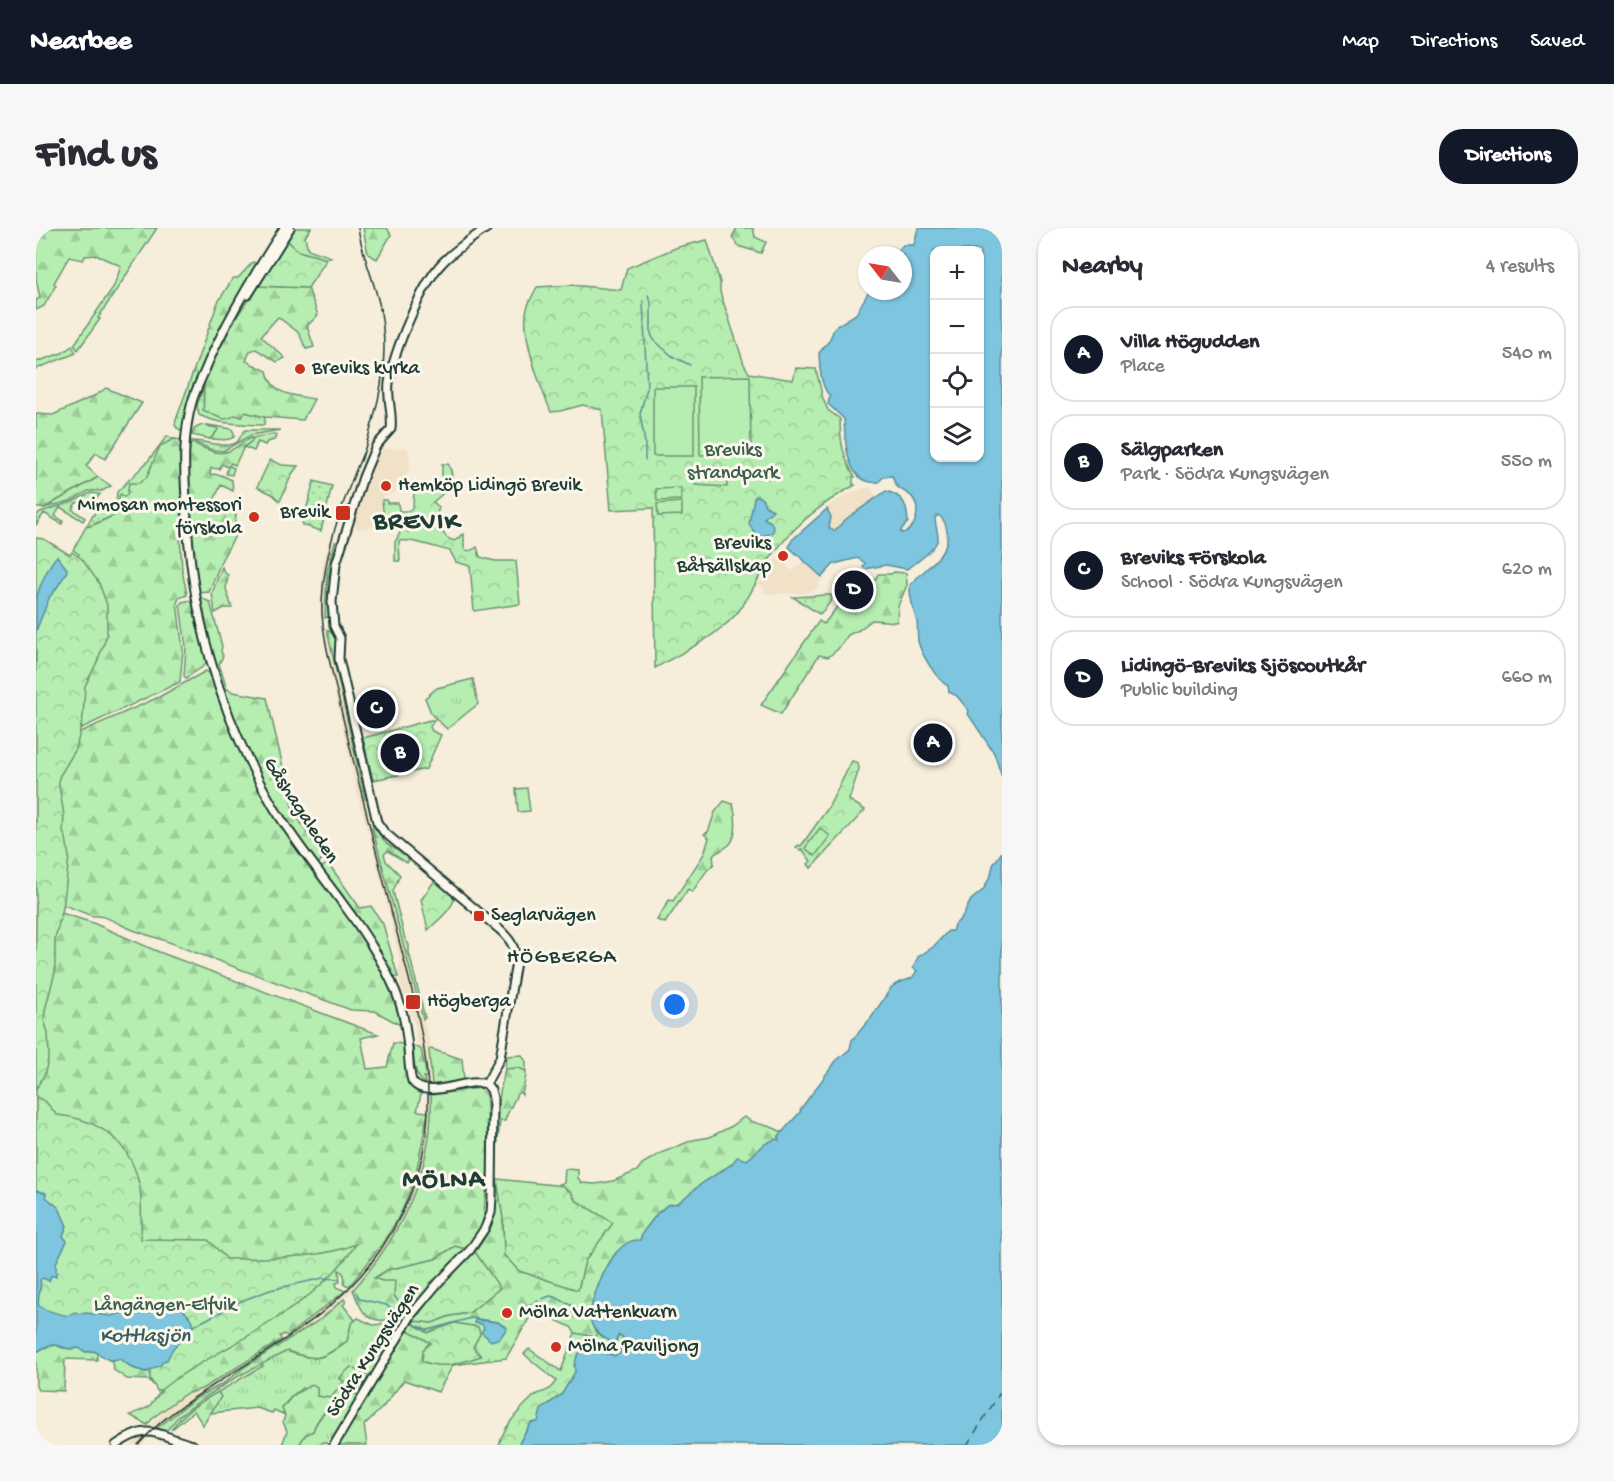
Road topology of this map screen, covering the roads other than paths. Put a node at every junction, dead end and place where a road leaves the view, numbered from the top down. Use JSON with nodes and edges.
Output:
{"nodes":[{"id":1,"x":284,"y":228,"type":"edge"},
{"id":2,"x":290,"y":228,"type":"edge"},
{"id":3,"x":487,"y":228,"type":"edge"},
{"id":4,"x":220,"y":338,"type":"junction"},
{"id":5,"x":486,"y":1084,"type":"junction"},
{"id":6,"x":116,"y":1445,"type":"edge"},
{"id":7,"x":193,"y":1445,"type":"edge"},
{"id":8,"x":334,"y":1445,"type":"edge"}],
"edges":[{"from":1,"to":4,"type":"main road","name":"Gåshagaleden"},
{"from":2,"to":4,"type":"main road","name":"Gåshagaleden"},
{"from":3,"to":5,"type":"main road"},
{"from":4,"to":5,"type":"main road","name":"Gåshagaleden"},
{"from":5,"to":8,"type":"main road","name":"Södra Kungsvägen"},
{"from":6,"to":7,"type":"main road"}]}
